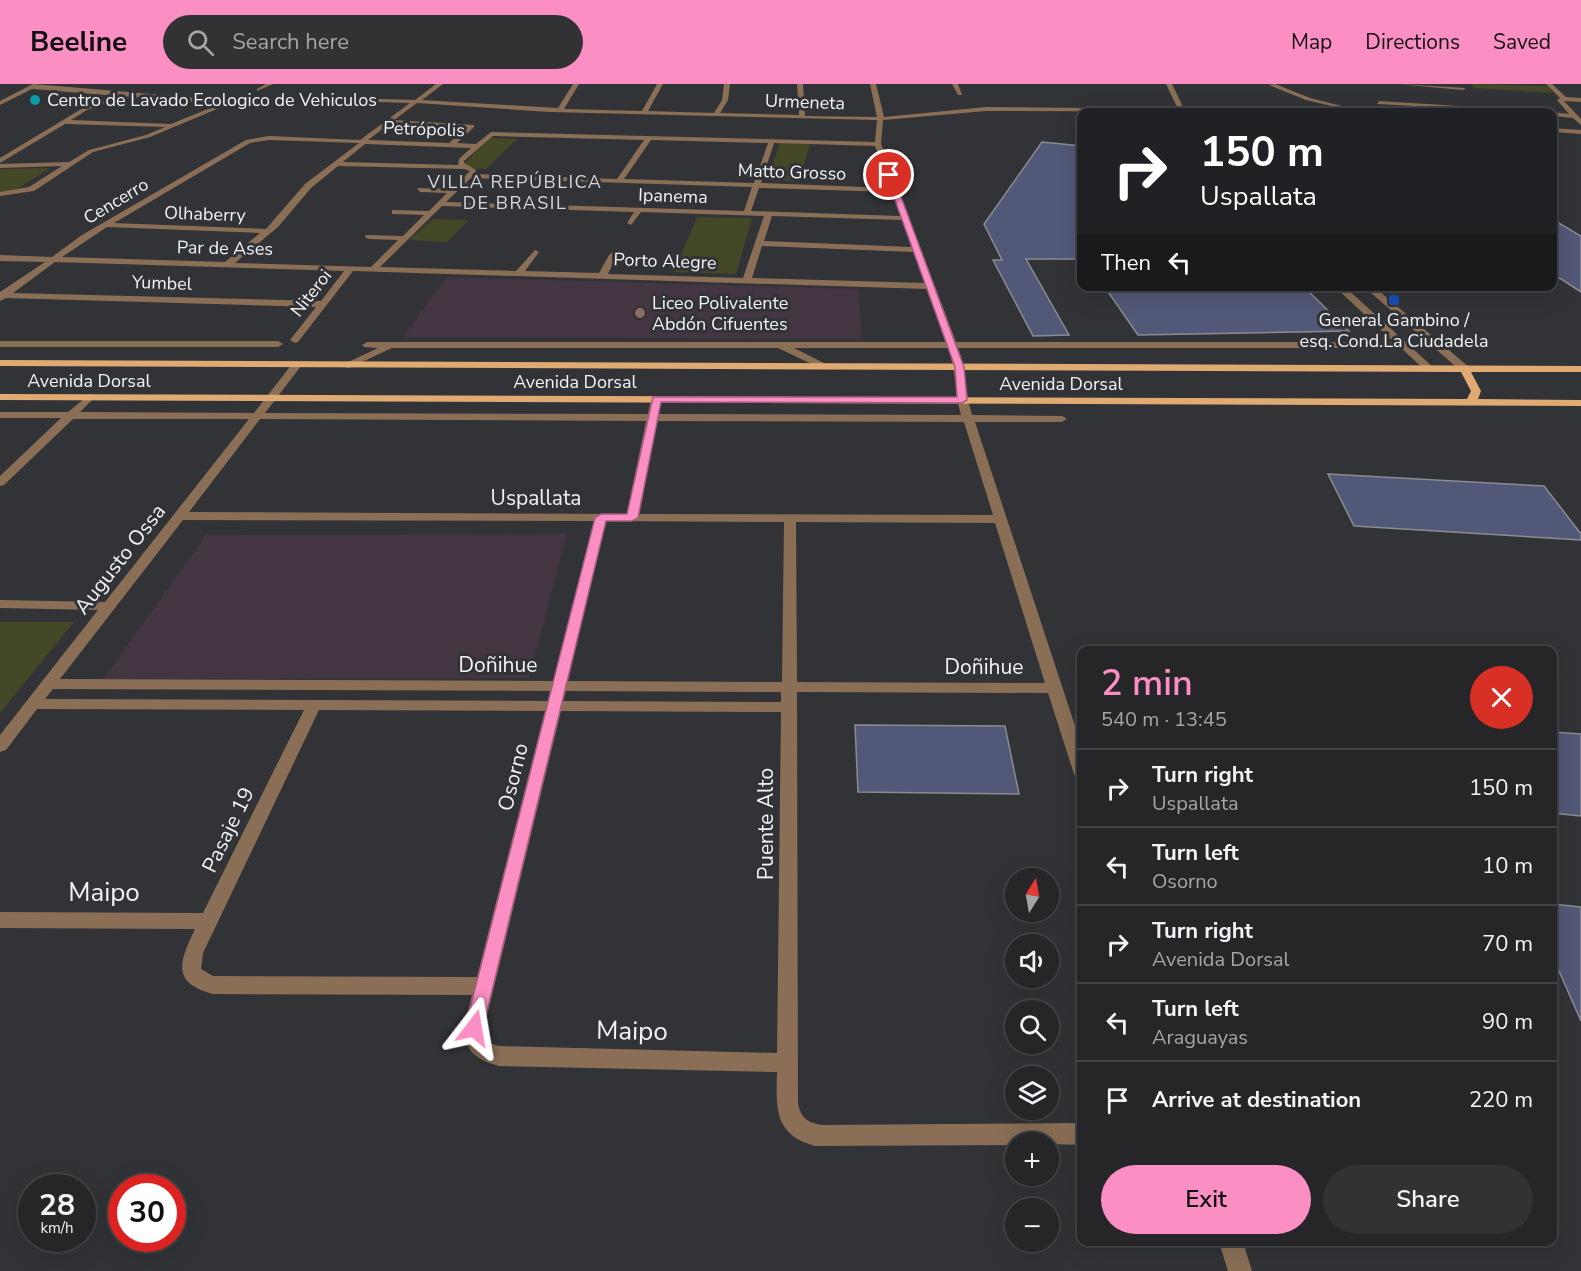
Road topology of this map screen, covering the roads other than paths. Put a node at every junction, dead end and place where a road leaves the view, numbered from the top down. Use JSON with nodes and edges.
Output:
{"nodes":[{"id":1,"x":270,"y":84,"type":"edge"},
{"id":2,"x":440,"y":84,"type":"edge"},
{"id":3,"x":576,"y":84,"type":"edge"},
{"id":4,"x":660,"y":84,"type":"edge"},
{"id":5,"x":727,"y":84,"type":"edge"},
{"id":6,"x":800,"y":84,"type":"edge"},
{"id":7,"x":873,"y":84,"type":"edge"},
{"id":8,"x":955,"y":84,"type":"edge"},
{"id":9,"x":1168,"y":84,"type":"edge"},
{"id":10,"x":1400,"y":84,"type":"edge"},
{"id":11,"x":1549,"y":84,"type":"edge"},
{"id":12,"x":1272,"y":85,"type":"edge"},
{"id":13,"x":34,"y":86,"type":"edge"},
{"id":14,"x":1462,"y":86,"type":"edge"},
{"id":15,"x":259,"y":90,"type":"dead end"},
{"id":16,"x":960,"y":94,"type":"dead end"},
{"id":17,"x":125,"y":95,"type":"junction"},
{"id":18,"x":317,"y":98,"type":"dead end"},
{"id":19,"x":1564,"y":99,"type":"junction"},
{"id":20,"x":1581,"y":100,"type":"edge"},
{"id":21,"x":416,"y":101,"type":"junction"},
{"id":22,"x":0,"y":103,"type":"edge"},
{"id":23,"x":227,"y":103,"type":"junction"},
{"id":24,"x":1379,"y":103,"type":"dead end"},
{"id":25,"x":258,"y":105,"type":"dead end"},
{"id":26,"x":1180,"y":108,"type":"edge"},
{"id":27,"x":1289,"y":108,"type":"edge"},
{"id":28,"x":1346,"y":108,"type":"edge"},
{"id":29,"x":1460,"y":108,"type":"edge"},
{"id":30,"x":1077,"y":109,"type":"edge"},
{"id":31,"x":560,"y":110,"type":"junction"},
{"id":32,"x":644,"y":113,"type":"junction"},
{"id":33,"x":1557,"y":114,"type":"edge"},
{"id":34,"x":716,"y":115,"type":"junction"},
{"id":35,"x":1574,"y":116,"type":"junction"},
{"id":36,"x":802,"y":117,"type":"junction"},
{"id":37,"x":879,"y":119,"type":"junction"},
{"id":38,"x":64,"y":122,"type":"junction"},
{"id":39,"x":388,"y":122,"type":"junction"},
{"id":40,"x":1581,"y":123,"type":"edge"},
{"id":41,"x":174,"y":126,"type":"junction"},
{"id":42,"x":1557,"y":130,"type":"edge"},
{"id":43,"x":1581,"y":132,"type":"edge"},
{"id":44,"x":589,"y":136,"type":"junction"},
{"id":45,"x":649,"y":138,"type":"junction"},
{"id":46,"x":253,"y":140,"type":"joint"},
{"id":47,"x":711,"y":140,"type":"junction"},
{"id":48,"x":362,"y":141,"type":"junction"},
{"id":49,"x":772,"y":141,"type":"junction"},
{"id":50,"x":878,"y":144,"type":"junction"},
{"id":51,"x":451,"y":145,"type":"junction"},
{"id":52,"x":477,"y":146,"type":"junction"},
{"id":53,"x":582,"y":146,"type":"dead end"},
{"id":54,"x":706,"y":150,"type":"dead end"},
{"id":55,"x":0,"y":163,"type":"edge"},
{"id":56,"x":69,"y":164,"type":"junction"},
{"id":57,"x":336,"y":164,"type":"junction"},
{"id":58,"x":469,"y":172,"type":"junction"},
{"id":59,"x":693,"y":172,"type":"dead end"},
{"id":60,"x":619,"y":181,"type":"junction"},
{"id":61,"x":688,"y":183,"type":"junction"},
{"id":62,"x":755,"y":185,"type":"junction"},
{"id":63,"x":420,"y":190,"type":"dead end"},
{"id":64,"x":895,"y":190,"type":"junction"},
{"id":65,"x":454,"y":191,"type":"junction"},
{"id":66,"x":0,"y":194,"type":"edge"},
{"id":67,"x":441,"y":204,"type":"junction"},
{"id":68,"x":639,"y":210,"type":"junction"},
{"id":69,"x":395,"y":212,"type":"dead end"},
{"id":70,"x":430,"y":213,"type":"junction"},
{"id":71,"x":747,"y":213,"type":"junction"},
{"id":72,"x":769,"y":214,"type":"junction"},
{"id":73,"x":905,"y":218,"type":"junction"},
{"id":74,"x":631,"y":223,"type":"dead end"},
{"id":75,"x":105,"y":225,"type":"junction"},
{"id":76,"x":268,"y":231,"type":"junction"},
{"id":77,"x":369,"y":237,"type":"dead end"},
{"id":78,"x":405,"y":238,"type":"junction"},
{"id":79,"x":759,"y":243,"type":"junction"},
{"id":80,"x":918,"y":250,"type":"junction"},
{"id":81,"x":535,"y":252,"type":"dead end"},
{"id":82,"x":613,"y":255,"type":"dead end"},
{"id":83,"x":0,"y":258,"type":"edge"},
{"id":84,"x":51,"y":261,"type":"junction"},
{"id":85,"x":227,"y":264,"type":"junction"},
{"id":86,"x":352,"y":267,"type":"junction"},
{"id":87,"x":374,"y":268,"type":"junction"},
{"id":88,"x":398,"y":268,"type":"joint"},
{"id":89,"x":519,"y":273,"type":"junction"},
{"id":90,"x":602,"y":276,"type":"junction"},
{"id":91,"x":747,"y":279,"type":"junction"},
{"id":92,"x":931,"y":286,"type":"junction"},
{"id":93,"x":1344,"y":291,"type":"edge"},
{"id":94,"x":1373,"y":291,"type":"edge"},
{"id":95,"x":1,"y":296,"type":"edge"},
{"id":96,"x":323,"y":304,"type":"junction"},
{"id":97,"x":296,"y":340,"type":"dead end"},
{"id":98,"x":0,"y":344,"type":"edge"},
{"id":99,"x":278,"y":344,"type":"dead end"},
{"id":100,"x":367,"y":345,"type":"dead end"},
{"id":101,"x":393,"y":345,"type":"junction"},
{"id":102,"x":780,"y":345,"type":"junction"},
{"id":103,"x":1404,"y":345,"type":"junction"},
{"id":104,"x":953,"y":346,"type":"junction"},
{"id":105,"x":0,"y":363,"type":"edge"},
{"id":106,"x":296,"y":366,"type":"junction"},
{"id":107,"x":345,"y":366,"type":"junction"},
{"id":108,"x":822,"y":366,"type":"junction"},
{"id":109,"x":960,"y":367,"type":"junction"},
{"id":110,"x":1430,"y":369,"type":"junction"},
{"id":111,"x":1465,"y":369,"type":"junction"},
{"id":112,"x":1581,"y":369,"type":"edge"},
{"id":113,"x":0,"y":397,"type":"edge"},
{"id":114,"x":90,"y":397,"type":"junction"},
{"id":115,"x":273,"y":398,"type":"junction"},
{"id":116,"x":656,"y":399,"type":"junction"},
{"id":117,"x":962,"y":400,"type":"junction"},
{"id":118,"x":1471,"y":403,"type":"junction"},
{"id":119,"x":1581,"y":403,"type":"edge"},
{"id":120,"x":0,"y":415,"type":"edge"},
{"id":121,"x":71,"y":415,"type":"junction"},
{"id":122,"x":259,"y":416,"type":"junction"},
{"id":123,"x":652,"y":418,"type":"junction"},
{"id":124,"x":968,"y":419,"type":"junction"},
{"id":125,"x":1062,"y":419,"type":"dead end"},
{"id":126,"x":0,"y":482,"type":"edge"},
{"id":127,"x":180,"y":516,"type":"junction"},
{"id":128,"x":601,"y":518,"type":"junction"},
{"id":129,"x":632,"y":518,"type":"junction"},
{"id":130,"x":790,"y":518,"type":"junction"},
{"id":131,"x":1000,"y":519,"type":"junction"},
{"id":132,"x":0,"y":604,"type":"edge"},
{"id":133,"x":110,"y":606,"type":"junction"},
{"id":134,"x":49,"y":684,"type":"junction"},
{"id":135,"x":559,"y":686,"type":"junction"},
{"id":136,"x":789,"y":687,"type":"junction"},
{"id":137,"x":1054,"y":688,"type":"junction"},
{"id":138,"x":33,"y":704,"type":"junction"},
{"id":139,"x":314,"y":705,"type":"junction"},
{"id":140,"x":554,"y":706,"type":"junction"},
{"id":141,"x":789,"y":707,"type":"junction"},
{"id":142,"x":0,"y":746,"type":"edge"},
{"id":143,"x":1077,"y":759,"type":"edge"},
{"id":144,"x":0,"y":920,"type":"edge"},
{"id":145,"x":208,"y":921,"type":"junction"},
{"id":146,"x":484,"y":986,"type":"junction"},
{"id":147,"x":478,"y":1047,"type":"joint"},
{"id":148,"x":787,"y":1063,"type":"junction"},
{"id":149,"x":1077,"y":1134,"type":"edge"},
{"id":150,"x":1232,"y":1246,"type":"edge"},
{"id":151,"x":1240,"y":1271,"type":"edge"}],
"edges":[{"from":1,"to":15,"type":"street"},
{"from":2,"to":21,"type":"street"},
{"from":3,"to":31,"type":"street"},
{"from":4,"to":32,"type":"street"},
{"from":5,"to":34,"type":"street"},
{"from":6,"to":36,"type":"street"},
{"from":7,"to":37,"type":"street"},
{"from":8,"to":16,"type":"street"},
{"from":9,"to":26,"type":"street"},
{"from":10,"to":14,"type":"street"},
{"from":11,"to":19,"type":"street"},
{"from":12,"to":27,"type":"street"},
{"from":12,"to":28,"type":"street"},
{"from":13,"to":17,"type":"street"},
{"from":13,"to":22,"type":"street"},
{"from":17,"to":23,"type":"street"},
{"from":17,"to":38,"type":"street"},
{"from":18,"to":21,"type":"street","name":"Urmeneta"},
{"from":19,"to":20,"type":"street"},
{"from":19,"to":35,"type":"street"},
{"from":21,"to":31,"type":"street","name":"Urmeneta"},
{"from":21,"to":39,"type":"street"},
{"from":23,"to":25,"type":"street"},
{"from":23,"to":41,"type":"street"},
{"from":24,"to":29,"type":"street"},
{"from":30,"to":37,"type":"street","name":"Urmeneta"},
{"from":31,"to":32,"type":"street","name":"Urmeneta"},
{"from":32,"to":34,"type":"street","name":"Urmeneta"},
{"from":33,"to":35,"type":"street"},
{"from":34,"to":36,"type":"street","name":"Urmeneta"},
{"from":35,"to":40,"type":"street"},
{"from":36,"to":37,"type":"street","name":"Urmeneta"},
{"from":37,"to":50,"type":"street"},
{"from":38,"to":41,"type":"street"},
{"from":38,"to":55,"type":"street"},
{"from":39,"to":48,"type":"street"},
{"from":39,"to":51,"type":"street"},
{"from":41,"to":56,"type":"street"},
{"from":42,"to":43,"type":"street"},
{"from":44,"to":45,"type":"street","name":"Petrópolis"},
{"from":44,"to":52,"type":"street","name":"Petrópolis"},
{"from":44,"to":53,"type":"street"},
{"from":45,"to":47,"type":"street","name":"Petrópolis"},
{"from":45,"to":60,"type":"street"},
{"from":46,"to":48,"type":"street","name":"Petrópolis"},
{"from":46,"to":75,"type":"street","name":"Cencerro"},
{"from":47,"to":49,"type":"street","name":"Petrópolis"},
{"from":47,"to":54,"type":"street"},
{"from":48,"to":51,"type":"street","name":"Petrópolis"},
{"from":48,"to":57,"type":"street"},
{"from":49,"to":50,"type":"street","name":"Petrópolis"},
{"from":49,"to":62,"type":"street"},
{"from":50,"to":64,"type":"street"},
{"from":51,"to":52,"type":"street","name":"Petrópolis"},
{"from":52,"to":58,"type":"street"},
{"from":55,"to":56,"type":"street"},
{"from":56,"to":66,"type":"street"},
{"from":57,"to":58,"type":"street","name":"Matto Grosso"},
{"from":57,"to":76,"type":"street"},
{"from":58,"to":60,"type":"street","name":"Matto Grosso"},
{"from":58,"to":65,"type":"street"},
{"from":59,"to":61,"type":"street"},
{"from":60,"to":61,"type":"street","name":"Matto Grosso"},
{"from":61,"to":62,"type":"street","name":"Matto Grosso"},
{"from":62,"to":64,"type":"street","name":"Matto Grosso"},
{"from":62,"to":71,"type":"street"},
{"from":63,"to":65,"type":"street"},
{"from":64,"to":73,"type":"street"},
{"from":65,"to":67,"type":"street"},
{"from":67,"to":68,"type":"street","name":"Ipanema"},
{"from":67,"to":70,"type":"street"},
{"from":68,"to":71,"type":"street","name":"Ipanema"},
{"from":68,"to":74,"type":"street"},
{"from":69,"to":70,"type":"street"},
{"from":70,"to":78,"type":"street"},
{"from":71,"to":72,"type":"street","name":"Ipanema"},
{"from":72,"to":73,"type":"street","name":"Ipanema"},
{"from":72,"to":79,"type":"street"},
{"from":73,"to":80,"type":"street"},
{"from":75,"to":76,"type":"street","name":"Olhaberry"},
{"from":75,"to":84,"type":"street","name":"Cencerro"},
{"from":76,"to":85,"type":"street"},
{"from":77,"to":78,"type":"street"},
{"from":78,"to":87,"type":"street"},
{"from":79,"to":80,"type":"street"},
{"from":79,"to":91,"type":"street"},
{"from":80,"to":92,"type":"street"},
{"from":81,"to":89,"type":"street"},
{"from":82,"to":90,"type":"street"},
{"from":83,"to":84,"type":"street","name":"Par de Ases"},
{"from":84,"to":85,"type":"street","name":"Par de Ases"},
{"from":84,"to":95,"type":"street","name":"Cencerro"},
{"from":85,"to":86,"type":"street","name":"Par de Ases"},
{"from":86,"to":87,"type":"street","name":"Par de Ases"},
{"from":86,"to":96,"type":"street","name":"Niteroi"},
{"from":87,"to":88,"type":"street","name":"Par de Ases"},
{"from":88,"to":89,"type":"street","name":"Porto Alegre"},
{"from":89,"to":90,"type":"street","name":"Porto Alegre"},
{"from":90,"to":91,"type":"street","name":"Porto Alegre"},
{"from":91,"to":92,"type":"street","name":"Porto Alegre"},
{"from":92,"to":104,"type":"street"},
{"from":93,"to":103,"type":"street"},
{"from":94,"to":111,"type":"street"},
{"from":95,"to":96,"type":"street","name":"Yumbel"},
{"from":96,"to":97,"type":"street","name":"Niteroi"},
{"from":98,"to":99,"type":"street","name":"Avenida Dorsal"},
{"from":100,"to":101,"type":"street","name":"Avenida Dorsal"},
{"from":101,"to":102,"type":"street","name":"Avenida Dorsal"},
{"from":101,"to":107,"type":"street","name":"Avenida Dorsal"},
{"from":102,"to":104,"type":"street","name":"Avenida Dorsal"},
{"from":102,"to":108,"type":"street","name":"Avenida Dorsal"},
{"from":103,"to":104,"type":"street","name":"Avenida Dorsal"},
{"from":103,"to":110,"type":"street"},
{"from":104,"to":109,"type":"street"},
{"from":105,"to":106,"type":"main road","name":"Avenida Dorsal"},
{"from":106,"to":107,"type":"main road","name":"Avenida Dorsal"},
{"from":106,"to":115,"type":"street"},
{"from":107,"to":108,"type":"main road","name":"Avenida Dorsal"},
{"from":108,"to":109,"type":"main road","name":"Avenida Dorsal"},
{"from":109,"to":110,"type":"main road","name":"Avenida Dorsal"},
{"from":109,"to":117,"type":"street"},
{"from":110,"to":111,"type":"main road","name":"Avenida Dorsal"},
{"from":111,"to":112,"type":"main road","name":"Avenida Dorsal"},
{"from":111,"to":118,"type":"main road"},
{"from":113,"to":114,"type":"main road","name":"Avenida Dorsal"},
{"from":114,"to":115,"type":"main road","name":"Avenida Dorsal"},
{"from":114,"to":121,"type":"street"},
{"from":115,"to":116,"type":"main road","name":"Avenida Dorsal"},
{"from":115,"to":122,"type":"street","name":"Augusto Ossa"},
{"from":116,"to":117,"type":"main road","name":"Avenida Dorsal"},
{"from":116,"to":123,"type":"street"},
{"from":117,"to":118,"type":"main road","name":"Avenida Dorsal"},
{"from":117,"to":124,"type":"street"},
{"from":118,"to":119,"type":"main road","name":"Avenida Dorsal"},
{"from":120,"to":121,"type":"street","name":"Avenida Dorsal"},
{"from":121,"to":122,"type":"street","name":"Avenida Dorsal"},
{"from":121,"to":126,"type":"street"},
{"from":122,"to":123,"type":"street","name":"Avenida Dorsal"},
{"from":122,"to":127,"type":"street","name":"Augusto Ossa"},
{"from":123,"to":124,"type":"street","name":"Avenida Dorsal"},
{"from":123,"to":129,"type":"street"},
{"from":124,"to":125,"type":"street","name":"Avenida Dorsal"},
{"from":124,"to":131,"type":"street"},
{"from":127,"to":128,"type":"street","name":"Uspallata"},
{"from":127,"to":133,"type":"street","name":"Augusto Ossa"},
{"from":128,"to":129,"type":"street","name":"Uspallata"},
{"from":128,"to":135,"type":"street","name":"Osorno"},
{"from":129,"to":130,"type":"street","name":"Uspallata"},
{"from":130,"to":131,"type":"street","name":"Uspallata"},
{"from":130,"to":136,"type":"street","name":"Puente Alto"},
{"from":131,"to":137,"type":"street"},
{"from":132,"to":133,"type":"street"},
{"from":133,"to":134,"type":"street","name":"Augusto Ossa"},
{"from":134,"to":135,"type":"street","name":"Doñihue"},
{"from":134,"to":138,"type":"street","name":"Augusto Ossa"},
{"from":135,"to":136,"type":"street","name":"Doñihue"},
{"from":135,"to":140,"type":"street","name":"Osorno"},
{"from":136,"to":137,"type":"street","name":"Doñihue"},
{"from":136,"to":141,"type":"street","name":"Puente Alto"},
{"from":137,"to":143,"type":"street"},
{"from":138,"to":139,"type":"street","name":"Doñihue"},
{"from":138,"to":142,"type":"street","name":"Augusto Ossa"},
{"from":139,"to":140,"type":"street","name":"Doñihue"},
{"from":139,"to":145,"type":"street","name":"Pasaje 19"},
{"from":140,"to":141,"type":"street","name":"Doñihue"},
{"from":140,"to":146,"type":"street","name":"Osorno"},
{"from":141,"to":148,"type":"street","name":"Puente Alto"},
{"from":144,"to":145,"type":"street","name":"Maipo"},
{"from":145,"to":146,"type":"street","name":"Pasaje 19"},
{"from":146,"to":147,"type":"street","name":"Osorno"},
{"from":147,"to":148,"type":"street","name":"Maipo"},
{"from":148,"to":149,"type":"street","name":"Puente Alto"},
{"from":150,"to":151,"type":"street"}]}
